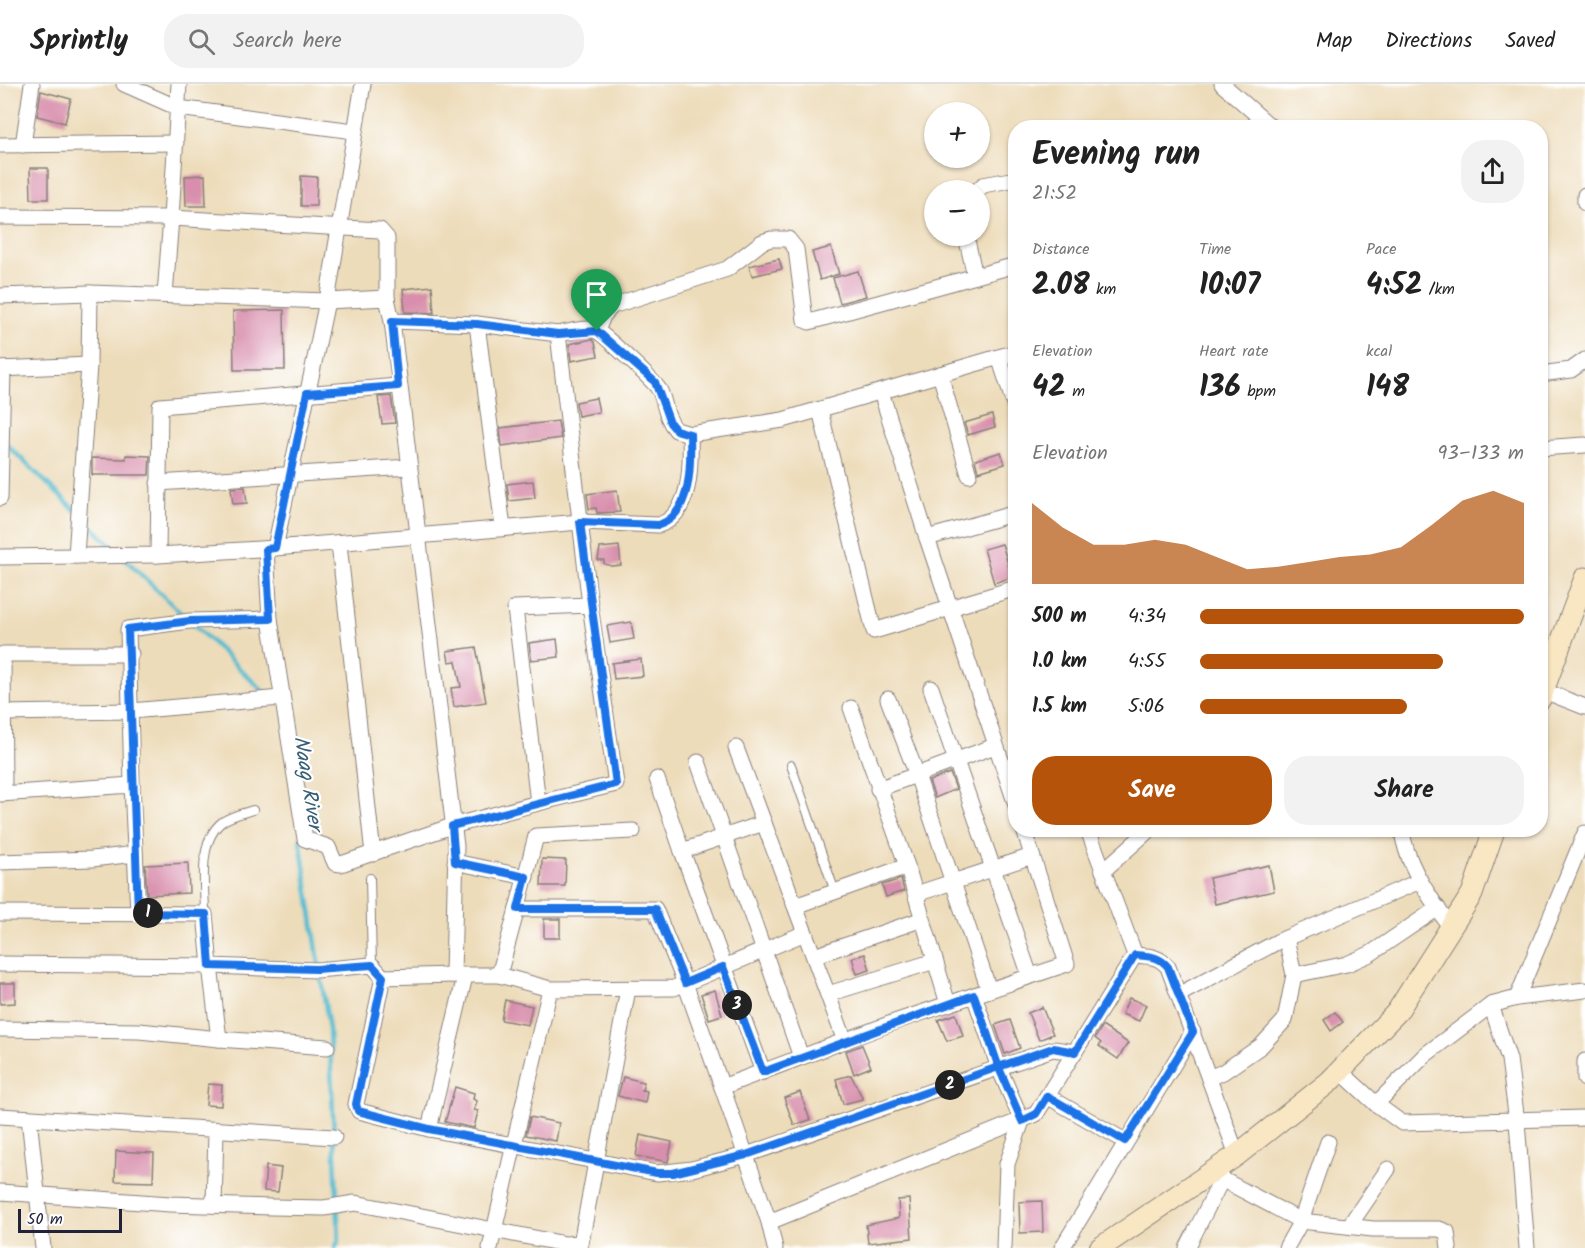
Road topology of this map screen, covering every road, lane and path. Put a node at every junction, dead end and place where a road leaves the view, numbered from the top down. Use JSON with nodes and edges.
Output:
{"nodes":[{"id":1,"x":32,"y":84,"type":"edge"},
{"id":2,"x":124,"y":84,"type":"edge"},
{"id":3,"x":180,"y":84,"type":"edge"},
{"id":4,"x":363,"y":84,"type":"edge"},
{"id":5,"x":1222,"y":84,"type":"edge"},
{"id":6,"x":178,"y":108,"type":"junction"},
{"id":7,"x":1267,"y":120,"type":"edge"},
{"id":8,"x":354,"y":131,"type":"junction"},
{"id":9,"x":176,"y":142,"type":"junction"},
{"id":10,"x":0,"y":145,"type":"edge"},
{"id":11,"x":23,"y":145,"type":"junction"},
{"id":12,"x":1008,"y":180,"type":"edge"},
{"id":13,"x":990,"y":184,"type":"edge"},
{"id":14,"x":1585,"y":195,"type":"edge"},
{"id":15,"x":1585,"y":203,"type":"edge"},
{"id":16,"x":0,"y":217,"type":"edge"},
{"id":17,"x":171,"y":218,"type":"junction"},
{"id":18,"x":338,"y":228,"type":"junction"},
{"id":19,"x":968,"y":246,"type":"edge"},
{"id":20,"x":1008,"y":267,"type":"edge"},
{"id":21,"x":975,"y":276,"type":"junction"},
{"id":22,"x":90,"y":293,"type":"junction"},
{"id":23,"x":165,"y":295,"type":"junction"},
{"id":24,"x":0,"y":296,"type":"edge"},
{"id":25,"x":387,"y":298,"type":"junction"},
{"id":26,"x":327,"y":301,"type":"junction"},
{"id":27,"x":392,"y":321,"type":"junction"},
{"id":28,"x":477,"y":324,"type":"junction"},
{"id":29,"x":597,"y":331,"type":"junction"},
{"id":30,"x":558,"y":334,"type":"junction"},
{"id":31,"x":1008,"y":354,"type":"edge"},
{"id":32,"x":999,"y":357,"type":"junction"},
{"id":33,"x":89,"y":364,"type":"junction"},
{"id":34,"x":1583,"y":365,"type":"edge"},
{"id":35,"x":1,"y":369,"type":"edge"},
{"id":36,"x":1548,"y":372,"type":"edge"},
{"id":37,"x":940,"y":375,"type":"junction"},
{"id":38,"x":1008,"y":385,"type":"edge"},
{"id":39,"x":398,"y":386,"type":"junction"},
{"id":40,"x":881,"y":392,"type":"junction"},
{"id":41,"x":307,"y":393,"type":"junction"},
{"id":42,"x":820,"y":410,"type":"junction"},
{"id":43,"x":690,"y":434,"type":"junction"},
{"id":44,"x":1585,"y":445,"type":"edge"},
{"id":45,"x":1548,"y":447,"type":"edge"},
{"id":46,"x":409,"y":467,"type":"junction"},
{"id":47,"x":290,"y":473,"type":"junction"},
{"id":48,"x":969,"y":475,"type":"dead end"},
{"id":49,"x":158,"y":483,"type":"junction"},
{"id":50,"x":0,"y":498,"type":"edge"},
{"id":51,"x":1008,"y":515,"type":"edge"},
{"id":52,"x":580,"y":522,"type":"junction"},
{"id":53,"x":503,"y":528,"type":"junction"},
{"id":54,"x":418,"y":537,"type":"junction"},
{"id":55,"x":927,"y":538,"type":"junction"},
{"id":56,"x":339,"y":544,"type":"junction"},
{"id":57,"x":271,"y":548,"type":"junction"},
{"id":58,"x":158,"y":555,"type":"junction"},
{"id":59,"x":76,"y":556,"type":"junction"},
{"id":60,"x":0,"y":557,"type":"edge"},
{"id":61,"x":1585,"y":578,"type":"edge"},
{"id":62,"x":1008,"y":591,"type":"edge"},
{"id":63,"x":1581,"y":603,"type":"edge"},
{"id":64,"x":590,"y":604,"type":"junction"},
{"id":65,"x":949,"y":609,"type":"junction"},
{"id":66,"x":270,"y":619,"type":"junction"},
{"id":67,"x":2,"y":648,"type":"edge"},
{"id":68,"x":131,"y":654,"type":"junction"},
{"id":69,"x":1548,"y":681,"type":"edge"},
{"id":70,"x":931,"y":688,"type":"dead end"},
{"id":71,"x":1548,"y":697,"type":"edge"},
{"id":72,"x":281,"y":698,"type":"junction"},
{"id":73,"x":888,"y":699,"type":"dead end"},
{"id":74,"x":1585,"y":707,"type":"edge"},
{"id":75,"x":851,"y":708,"type":"dead end"},
{"id":76,"x":131,"y":711,"type":"junction"},
{"id":77,"x":2,"y":713,"type":"edge"},
{"id":78,"x":995,"y":746,"type":"junction"},
{"id":79,"x":736,"y":748,"type":"dead end"},
{"id":80,"x":955,"y":761,"type":"junction"},
{"id":81,"x":698,"y":762,"type":"dead end"},
{"id":82,"x":791,"y":765,"type":"dead end"},
{"id":83,"x":917,"y":775,"type":"junction"},
{"id":84,"x":657,"y":779,"type":"dead end"},
{"id":85,"x":1008,"y":783,"type":"edge"},
{"id":86,"x":132,"y":784,"type":"junction"},
{"id":87,"x":878,"y":789,"type":"junction"},
{"id":88,"x":2,"y":794,"type":"edge"},
{"id":89,"x":538,"y":803,"type":"junction"},
{"id":90,"x":253,"y":810,"type":"dead end"},
{"id":91,"x":764,"y":823,"type":"junction"},
{"id":92,"x":452,"y":826,"type":"junction"},
{"id":93,"x":633,"y":831,"type":"dead end"},
{"id":94,"x":1585,"y":833,"type":"edge"},
{"id":95,"x":1026,"y":837,"type":"edge"},
{"id":96,"x":1091,"y":837,"type":"edge"},
{"id":97,"x":1141,"y":837,"type":"edge"},
{"id":98,"x":1403,"y":837,"type":"edge"},
{"id":99,"x":1492,"y":837,"type":"edge"},
{"id":100,"x":725,"y":838,"type":"junction"},
{"id":101,"x":682,"y":851,"type":"junction"},
{"id":102,"x":135,"y":854,"type":"junction"},
{"id":103,"x":373,"y":854,"type":"junction"},
{"id":104,"x":1032,"y":856,"type":"junction"},
{"id":105,"x":0,"y":862,"type":"edge"},
{"id":106,"x":455,"y":862,"type":"junction"},
{"id":107,"x":907,"y":866,"type":"junction"},
{"id":108,"x":993,"y":870,"type":"junction"},
{"id":109,"x":1103,"y":871,"type":"junction"},
{"id":110,"x":526,"y":877,"type":"junction"},
{"id":111,"x":370,"y":878,"type":"dead end"},
{"id":112,"x":1420,"y":881,"type":"junction"},
{"id":113,"x":953,"y":882,"type":"junction"},
{"id":114,"x":835,"y":892,"type":"junction"},
{"id":115,"x":916,"y":894,"type":"junction"},
{"id":116,"x":795,"y":906,"type":"junction"},
{"id":117,"x":1438,"y":908,"type":"junction"},
{"id":118,"x":518,"y":909,"type":"junction"},
{"id":119,"x":0,"y":913,"type":"edge"},
{"id":120,"x":138,"y":913,"type":"junction"},
{"id":121,"x":206,"y":914,"type":"junction"},
{"id":122,"x":923,"y":919,"type":"junction"},
{"id":123,"x":1450,"y":927,"type":"junction"},
{"id":124,"x":805,"y":933,"type":"junction"},
{"id":125,"x":1286,"y":938,"type":"junction"},
{"id":126,"x":764,"y":950,"type":"junction"},
{"id":127,"x":1135,"y":955,"type":"junction"},
{"id":128,"x":814,"y":956,"type":"junction"},
{"id":129,"x":935,"y":961,"type":"junction"},
{"id":130,"x":0,"y":964,"type":"edge"},
{"id":131,"x":372,"y":965,"type":"junction"},
{"id":132,"x":210,"y":966,"type":"junction"},
{"id":133,"x":723,"y":967,"type":"junction"},
{"id":134,"x":459,"y":975,"type":"junction"},
{"id":135,"x":499,"y":975,"type":"junction"},
{"id":136,"x":1294,"y":975,"type":"junction"},
{"id":137,"x":1030,"y":976,"type":"junction"},
{"id":138,"x":383,"y":977,"type":"junction"},
{"id":139,"x":685,"y":983,"type":"junction"},
{"id":140,"x":550,"y":989,"type":"junction"},
{"id":141,"x":628,"y":989,"type":"junction"},
{"id":142,"x":989,"y":990,"type":"junction"},
{"id":143,"x":1585,"y":990,"type":"edge"},
{"id":144,"x":828,"y":994,"type":"junction"},
{"id":145,"x":1180,"y":994,"type":"junction"},
{"id":146,"x":974,"y":995,"type":"junction"},
{"id":147,"x":1517,"y":998,"type":"junction"},
{"id":148,"x":948,"y":1004,"type":"junction"},
{"id":149,"x":1491,"y":1005,"type":"junction"},
{"id":150,"x":0,"y":1029,"type":"edge"},
{"id":151,"x":1193,"y":1032,"type":"junction"},
{"id":152,"x":219,"y":1039,"type":"junction"},
{"id":153,"x":845,"y":1041,"type":"junction"},
{"id":154,"x":327,"y":1047,"type":"dead end"},
{"id":155,"x":1075,"y":1052,"type":"junction"},
{"id":156,"x":801,"y":1057,"type":"junction"},
{"id":157,"x":1585,"y":1061,"type":"edge"},
{"id":158,"x":999,"y":1068,"type":"junction"},
{"id":159,"x":1340,"y":1071,"type":"junction"},
{"id":160,"x":763,"y":1072,"type":"junction"},
{"id":161,"x":1209,"y":1078,"type":"junction"},
{"id":162,"x":1585,"y":1079,"type":"edge"},
{"id":163,"x":722,"y":1087,"type":"junction"},
{"id":164,"x":1047,"y":1096,"type":"junction"},
{"id":165,"x":1376,"y":1104,"type":"junction"},
{"id":166,"x":0,"y":1116,"type":"edge"},
{"id":167,"x":29,"y":1118,"type":"junction"},
{"id":168,"x":1585,"y":1118,"type":"edge"},
{"id":169,"x":1022,"y":1121,"type":"junction"},
{"id":170,"x":1517,"y":1122,"type":"junction"},
{"id":171,"x":429,"y":1129,"type":"junction"},
{"id":172,"x":216,"y":1131,"type":"junction"},
{"id":173,"x":334,"y":1137,"type":"dead end"},
{"id":174,"x":1125,"y":1141,"type":"junction"},
{"id":175,"x":1328,"y":1142,"type":"dead end"},
{"id":176,"x":515,"y":1145,"type":"junction"},
{"id":177,"x":746,"y":1155,"type":"junction"},
{"id":178,"x":1237,"y":1155,"type":"junction"},
{"id":179,"x":596,"y":1162,"type":"junction"},
{"id":180,"x":1388,"y":1169,"type":"dead end"},
{"id":181,"x":1216,"y":1176,"type":"junction"},
{"id":182,"x":0,"y":1192,"type":"edge"},
{"id":183,"x":36,"y":1195,"type":"junction"},
{"id":184,"x":214,"y":1205,"type":"junction"},
{"id":185,"x":1301,"y":1221,"type":"junction"},
{"id":186,"x":769,"y":1222,"type":"junction"},
{"id":187,"x":1349,"y":1226,"type":"junction"},
{"id":188,"x":494,"y":1230,"type":"junction"},
{"id":189,"x":581,"y":1246,"type":"edge"},
{"id":190,"x":43,"y":1248,"type":"edge"},
{"id":191,"x":490,"y":1248,"type":"edge"},
{"id":192,"x":776,"y":1248,"type":"edge"},
{"id":193,"x":1004,"y":1248,"type":"edge"},
{"id":194,"x":1062,"y":1248,"type":"edge"},
{"id":195,"x":1100,"y":1248,"type":"edge"},
{"id":196,"x":1187,"y":1248,"type":"edge"},
{"id":197,"x":1286,"y":1248,"type":"edge"},
{"id":198,"x":1449,"y":1248,"type":"edge"},
{"id":199,"x":1527,"y":1248,"type":"edge"}],
"edges":[{"from":1,"to":11,"type":"street"},
{"from":2,"to":6,"type":"street"},
{"from":3,"to":6,"type":"street"},
{"from":4,"to":8,"type":"street"},
{"from":5,"to":7,"type":"street"},
{"from":6,"to":8,"type":"street"},
{"from":6,"to":9,"type":"street"},
{"from":8,"to":18,"type":"street"},
{"from":9,"to":11,"type":"street"},
{"from":9,"to":17,"type":"street"},
{"from":10,"to":11,"type":"street"},
{"from":12,"to":13,"type":"street"},
{"from":14,"to":15,"type":"street"},
{"from":16,"to":17,"type":"street"},
{"from":17,"to":18,"type":"street"},
{"from":17,"to":23,"type":"street"},
{"from":18,"to":25,"type":"street"},
{"from":18,"to":26,"type":"street"},
{"from":19,"to":21,"type":"street"},
{"from":20,"to":21,"type":"street"},
{"from":21,"to":29,"type":"street"},
{"from":22,"to":23,"type":"street"},
{"from":22,"to":24,"type":"street"},
{"from":22,"to":33,"type":"street"},
{"from":23,"to":26,"type":"street"},
{"from":25,"to":26,"type":"street"},
{"from":25,"to":27,"type":"street"},
{"from":26,"to":41,"type":"street"},
{"from":27,"to":28,"type":"street"},
{"from":27,"to":39,"type":"street"},
{"from":28,"to":30,"type":"street"},
{"from":28,"to":53,"type":"street"},
{"from":29,"to":30,"type":"street"},
{"from":29,"to":43,"type":"street"},
{"from":30,"to":52,"type":"street"},
{"from":31,"to":32,"type":"street"},
{"from":32,"to":37,"type":"street"},
{"from":32,"to":38,"type":"street"},
{"from":33,"to":35,"type":"street"},
{"from":33,"to":59,"type":"street"},
{"from":34,"to":36,"type":"street"},
{"from":35,"to":50,"type":"street"},
{"from":37,"to":40,"type":"street"},
{"from":37,"to":48,"type":"street"},
{"from":39,"to":41,"type":"street"},
{"from":39,"to":46,"type":"street"},
{"from":40,"to":42,"type":"street"},
{"from":40,"to":55,"type":"street"},
{"from":41,"to":47,"type":"street"},
{"from":41,"to":49,"type":"street"},
{"from":42,"to":43,"type":"street"},
{"from":42,"to":65,"type":"street"},
{"from":43,"to":52,"type":"street"},
{"from":44,"to":45,"type":"street"},
{"from":46,"to":47,"type":"street"},
{"from":46,"to":54,"type":"street"},
{"from":47,"to":49,"type":"street"},
{"from":47,"to":57,"type":"street"},
{"from":49,"to":58,"type":"street"},
{"from":51,"to":55,"type":"street"},
{"from":52,"to":53,"type":"street"},
{"from":52,"to":64,"type":"street"},
{"from":53,"to":54,"type":"street"},
{"from":54,"to":56,"type":"street"},
{"from":54,"to":92,"type":"street"},
{"from":55,"to":65,"type":"street"},
{"from":56,"to":57,"type":"street"},
{"from":56,"to":103,"type":"street"},
{"from":57,"to":58,"type":"street"},
{"from":57,"to":66,"type":"street"},
{"from":58,"to":59,"type":"street"},
{"from":59,"to":60,"type":"street"},
{"from":61,"to":63,"type":"street"},
{"from":62,"to":65,"type":"street"},
{"from":63,"to":69,"type":"street"},
{"from":64,"to":89,"type":"street"},
{"from":64,"to":89,"type":"street"},
{"from":65,"to":78,"type":"street"},
{"from":66,"to":68,"type":"street"},
{"from":66,"to":72,"type":"street"},
{"from":67,"to":68,"type":"street"},
{"from":67,"to":77,"type":"street"},
{"from":68,"to":76,"type":"street"},
{"from":70,"to":80,"type":"street"},
{"from":71,"to":74,"type":"street"},
{"from":72,"to":76,"type":"street"},
{"from":72,"to":103,"type":"street"},
{"from":73,"to":83,"type":"street"},
{"from":75,"to":87,"type":"street"},
{"from":76,"to":77,"type":"street"},
{"from":76,"to":86,"type":"street"},
{"from":77,"to":88,"type":"street"},
{"from":78,"to":80,"type":"street"},
{"from":78,"to":85,"type":"street"},
{"from":79,"to":91,"type":"street"},
{"from":80,"to":83,"type":"street"},
{"from":80,"to":108,"type":"street"},
{"from":81,"to":100,"type":"street"},
{"from":82,"to":114,"type":"lane"},
{"from":83,"to":87,"type":"street"},
{"from":83,"to":113,"type":"street"},
{"from":84,"to":101,"type":"street"},
{"from":86,"to":88,"type":"street"},
{"from":86,"to":102,"type":"street"},
{"from":87,"to":107,"type":"street"},
{"from":89,"to":92,"type":"street"},
{"from":90,"to":121,"type":"lane"},
{"from":91,"to":100,"type":"street"},
{"from":91,"to":116,"type":"street"},
{"from":92,"to":103,"type":"street"},
{"from":92,"to":106,"type":"street"},
{"from":93,"to":110,"type":"street"},
{"from":94,"to":147,"type":"street"},
{"from":95,"to":104,"type":"street"},
{"from":96,"to":109,"type":"street"},
{"from":97,"to":109,"type":"street"},
{"from":98,"to":112,"type":"street"},
{"from":99,"to":123,"type":"street"},
{"from":100,"to":101,"type":"street"},
{"from":100,"to":126,"type":"street"},
{"from":101,"to":133,"type":"street"},
{"from":102,"to":105,"type":"street"},
{"from":102,"to":120,"type":"street"},
{"from":104,"to":108,"type":"street"},
{"from":104,"to":137,"type":"street"},
{"from":106,"to":110,"type":"street"},
{"from":106,"to":134,"type":"street"},
{"from":107,"to":114,"type":"street"},
{"from":107,"to":115,"type":"street"},
{"from":108,"to":113,"type":"street"},
{"from":108,"to":137,"type":"street"},
{"from":109,"to":127,"type":"street"},
{"from":110,"to":118,"type":"street"},
{"from":111,"to":131,"type":"lane"},
{"from":112,"to":117,"type":"street"},
{"from":112,"to":125,"type":"street"},
{"from":113,"to":115,"type":"street"},
{"from":113,"to":142,"type":"street"},
{"from":114,"to":116,"type":"street"},
{"from":115,"to":122,"type":"street"},
{"from":116,"to":124,"type":"street"},
{"from":117,"to":123,"type":"street"},
{"from":117,"to":136,"type":"street"},
{"from":118,"to":135,"type":"street"},
{"from":118,"to":139,"type":"street"},
{"from":119,"to":120,"type":"street"},
{"from":120,"to":121,"type":"street"},
{"from":121,"to":132,"type":"street"},
{"from":122,"to":128,"type":"street"},
{"from":122,"to":129,"type":"street"},
{"from":123,"to":159,"type":"street"},
{"from":124,"to":126,"type":"street"},
{"from":124,"to":128,"type":"street"},
{"from":125,"to":136,"type":"street"},
{"from":125,"to":145,"type":"street"},
{"from":126,"to":133,"type":"street"},
{"from":126,"to":156,"type":"street"},
{"from":127,"to":145,"type":"street"},
{"from":127,"to":155,"type":"street"},
{"from":128,"to":144,"type":"street"},
{"from":129,"to":144,"type":"street"},
{"from":129,"to":148,"type":"street"},
{"from":130,"to":132,"type":"street"},
{"from":131,"to":132,"type":"street"},
{"from":131,"to":138,"type":"street"},
{"from":132,"to":152,"type":"street"},
{"from":133,"to":139,"type":"street"},
{"from":133,"to":160,"type":"street"},
{"from":134,"to":135,"type":"street"},
{"from":134,"to":138,"type":"street"},
{"from":134,"to":171,"type":"street"},
{"from":135,"to":140,"type":"street"},
{"from":136,"to":161,"type":"street"},
{"from":137,"to":142,"type":"street"},
{"from":138,"to":171,"type":"street"},
{"from":139,"to":141,"type":"street"},
{"from":139,"to":163,"type":"street"},
{"from":140,"to":141,"type":"street"},
{"from":140,"to":176,"type":"street"},
{"from":141,"to":179,"type":"street"},
{"from":142,"to":146,"type":"street"},
{"from":143,"to":147,"type":"street"},
{"from":144,"to":153,"type":"street"},
{"from":145,"to":151,"type":"street"},
{"from":146,"to":148,"type":"street"},
{"from":146,"to":158,"type":"street"},
{"from":147,"to":149,"type":"street"},
{"from":148,"to":153,"type":"street"},
{"from":149,"to":165,"type":"street"},
{"from":149,"to":170,"type":"street"},
{"from":150,"to":152,"type":"street"},
{"from":151,"to":161,"type":"street"},
{"from":151,"to":174,"type":"street"},
{"from":152,"to":154,"type":"street"},
{"from":153,"to":156,"type":"street"},
{"from":155,"to":158,"type":"street"},
{"from":155,"to":164,"type":"street"},
{"from":156,"to":160,"type":"street"},
{"from":157,"to":162,"type":"street"},
{"from":158,"to":169,"type":"street"},
{"from":158,"to":177,"type":"street"},
{"from":159,"to":165,"type":"street"},
{"from":159,"to":178,"type":"street"},
{"from":160,"to":163,"type":"street"},
{"from":161,"to":178,"type":"street"},
{"from":163,"to":177,"type":"street"},
{"from":164,"to":169,"type":"street"},
{"from":164,"to":174,"type":"street"},
{"from":165,"to":170,"type":"street"},
{"from":166,"to":167,"type":"street"},
{"from":167,"to":172,"type":"street"},
{"from":167,"to":183,"type":"street"},
{"from":168,"to":170,"type":"street"},
{"from":169,"to":186,"type":"street"},
{"from":169,"to":193,"type":"street"},
{"from":170,"to":199,"type":"street"},
{"from":171,"to":176,"type":"street"},
{"from":172,"to":173,"type":"street"},
{"from":172,"to":184,"type":"street"},
{"from":174,"to":194,"type":"street"},
{"from":175,"to":185,"type":"street"},
{"from":176,"to":179,"type":"street"},
{"from":176,"to":188,"type":"street"},
{"from":177,"to":179,"type":"street"},
{"from":177,"to":186,"type":"street"},
{"from":178,"to":181,"type":"street"},
{"from":179,"to":189,"type":"street"},
{"from":180,"to":187,"type":"street"},
{"from":181,"to":185,"type":"street"},
{"from":181,"to":195,"type":"street"},
{"from":181,"to":196,"type":"street"},
{"from":182,"to":183,"type":"street"},
{"from":183,"to":184,"type":"street"},
{"from":183,"to":190,"type":"street"},
{"from":184,"to":188,"type":"street"},
{"from":185,"to":187,"type":"street"},
{"from":185,"to":197,"type":"street"},
{"from":186,"to":192,"type":"street"},
{"from":187,"to":198,"type":"street"},
{"from":188,"to":189,"type":"street"},
{"from":188,"to":191,"type":"street"}]}
